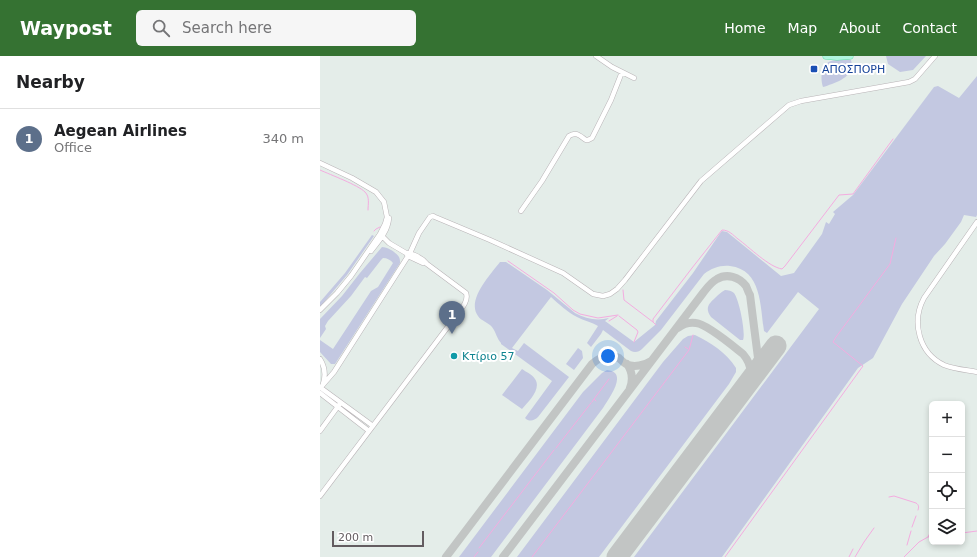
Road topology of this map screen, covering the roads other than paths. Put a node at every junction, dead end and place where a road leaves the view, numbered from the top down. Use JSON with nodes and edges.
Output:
{"nodes":[{"id":1,"x":596,"y":56,"type":"edge"},
{"id":2,"x":826,"y":56,"type":"edge"},
{"id":3,"x":850,"y":56,"type":"edge"},
{"id":4,"x":935,"y":56,"type":"edge"},
{"id":5,"x":622,"y":72,"type":"junction"},
{"id":6,"x":634,"y":78,"type":"dead end"},
{"id":7,"x":320,"y":163,"type":"edge"},
{"id":8,"x":521,"y":211,"type":"dead end"},
{"id":9,"x":977,"y":222,"type":"edge"},
{"id":10,"x":382,"y":234,"type":"junction"},
{"id":11,"x":389,"y":243,"type":"junction"},
{"id":12,"x":375,"y":247,"type":"junction"},
{"id":13,"x":398,"y":248,"type":"junction"},
{"id":14,"x":408,"y":254,"type":"junction"},
{"id":15,"x":351,"y":276,"type":"junction"},
{"id":16,"x":321,"y":310,"type":"edge"},
{"id":17,"x":320,"y":358,"type":"edge"},
{"id":18,"x":977,"y":372,"type":"edge"},
{"id":19,"x":321,"y":388,"type":"edge"},
{"id":20,"x":320,"y":393,"type":"edge"},
{"id":21,"x":339,"y":405,"type":"junction"},
{"id":22,"x":373,"y":426,"type":"junction"},
{"id":23,"x":320,"y":431,"type":"edge"},
{"id":24,"x":369,"y":431,"type":"junction"},
{"id":25,"x":320,"y":496,"type":"edge"}],
"edges":[{"from":1,"to":5,"type":"street"},
{"from":2,"to":3,"type":"main road"},
{"from":4,"to":14,"type":"street"},
{"from":5,"to":6,"type":"street"},
{"from":5,"to":8,"type":"street"},
{"from":7,"to":10,"type":"street"},
{"from":9,"to":18,"type":"street"},
{"from":10,"to":11,"type":"street"},
{"from":10,"to":12,"type":"street"},
{"from":10,"to":13,"type":"street"},
{"from":10,"to":15,"type":"street"},
{"from":11,"to":12,"type":"street"},
{"from":11,"to":13,"type":"street"},
{"from":12,"to":15,"type":"street"},
{"from":13,"to":14,"type":"street"},
{"from":14,"to":19,"type":"street"},
{"from":14,"to":22,"type":"street"},
{"from":15,"to":16,"type":"street"},
{"from":17,"to":19,"type":"street"},
{"from":19,"to":21,"type":"street"},
{"from":20,"to":21,"type":"street"},
{"from":21,"to":22,"type":"street"},
{"from":21,"to":23,"type":"street"},
{"from":21,"to":24,"type":"street"},
{"from":22,"to":24,"type":"street"},
{"from":24,"to":25,"type":"street"}]}
